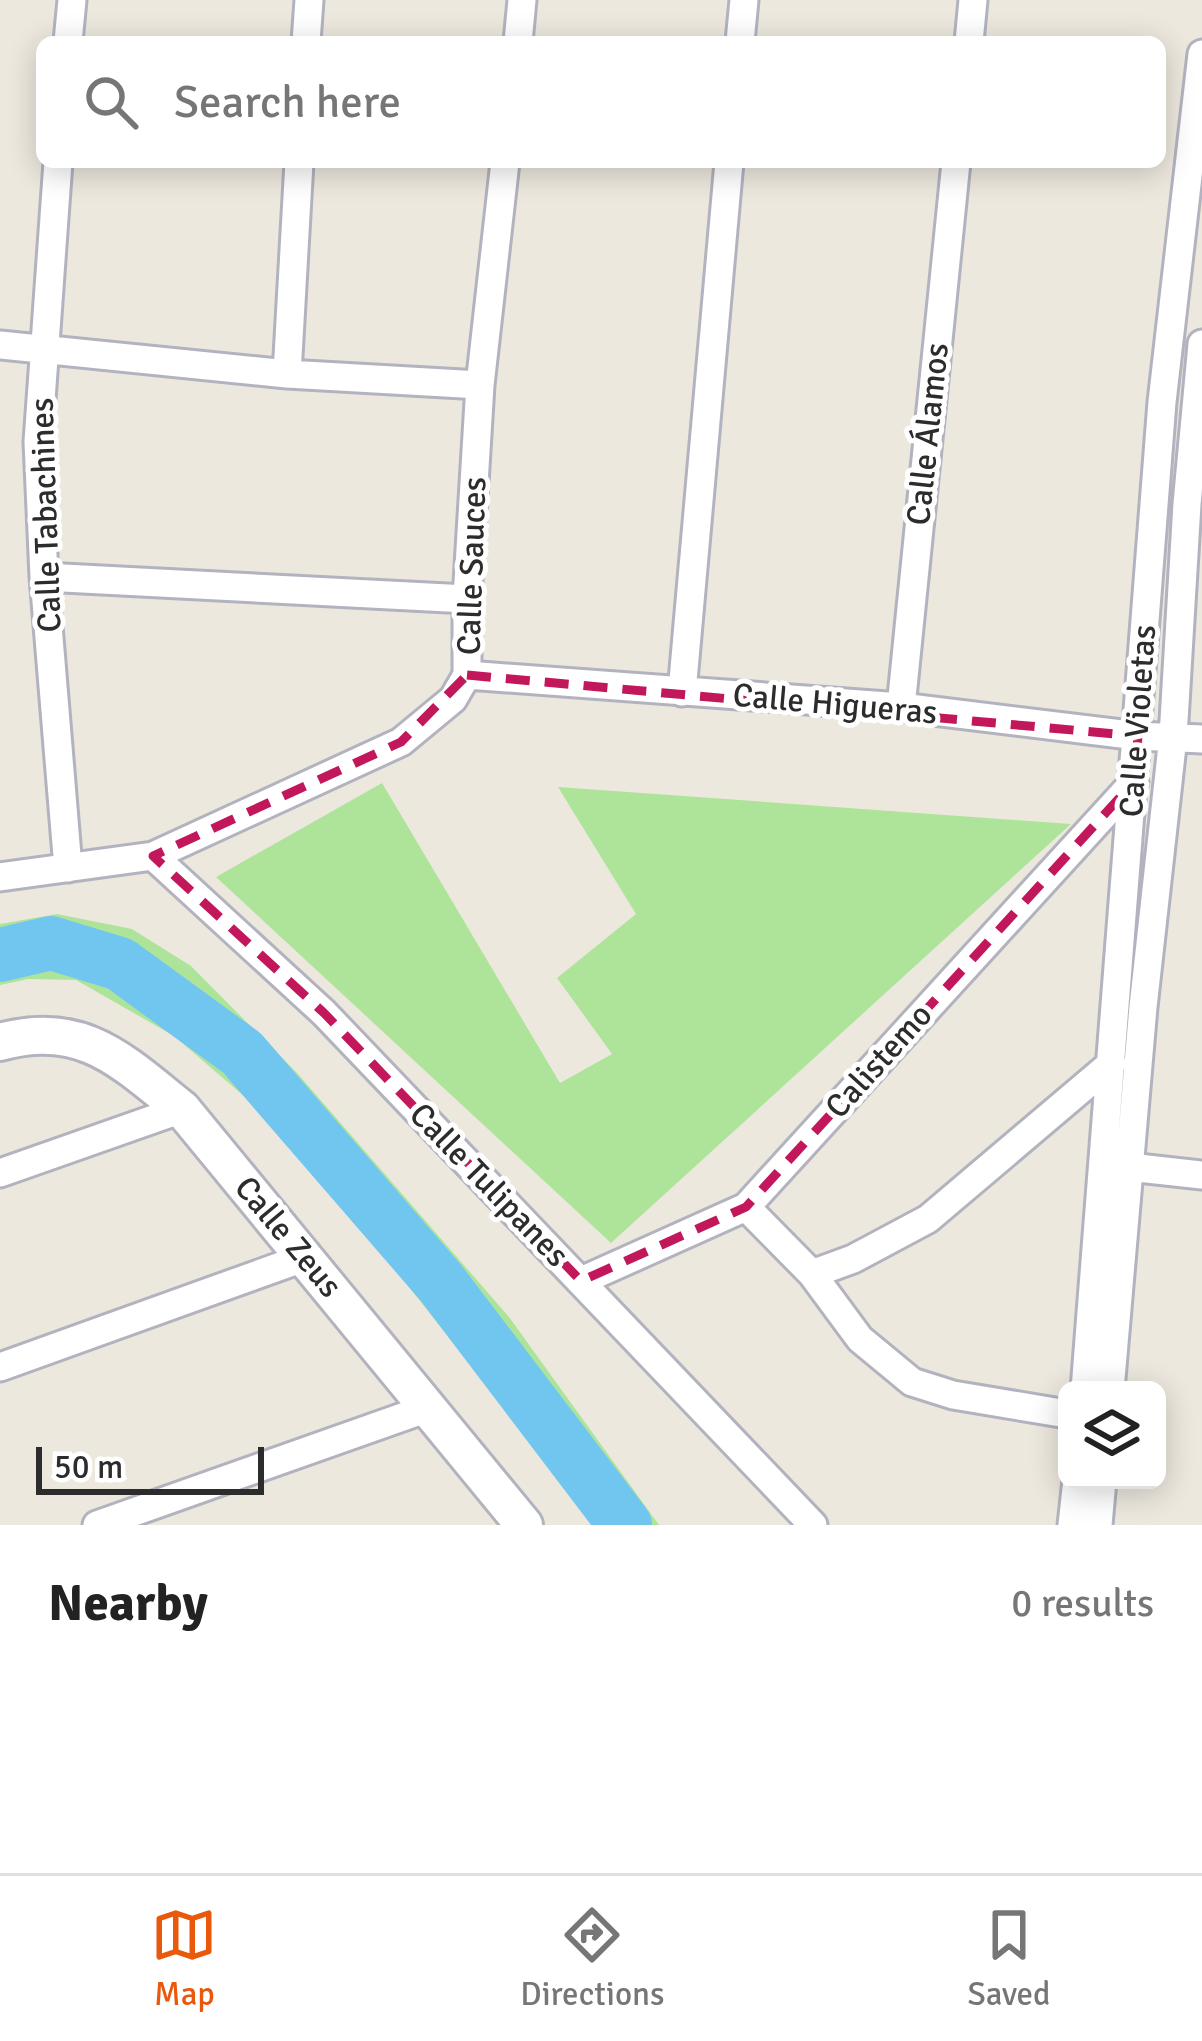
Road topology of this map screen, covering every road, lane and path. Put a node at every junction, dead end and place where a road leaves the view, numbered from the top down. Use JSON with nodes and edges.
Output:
{"nodes":[{"id":1,"x":72,"y":0,"type":"edge"},
{"id":2,"x":309,"y":0,"type":"edge"},
{"id":3,"x":522,"y":0,"type":"edge"},
{"id":4,"x":744,"y":0,"type":"edge"},
{"id":5,"x":973,"y":0,"type":"edge"},
{"id":6,"x":69,"y":36,"type":"edge"},
{"id":7,"x":306,"y":36,"type":"edge"},
{"id":8,"x":519,"y":36,"type":"edge"},
{"id":9,"x":741,"y":36,"type":"edge"},
{"id":10,"x":970,"y":36,"type":"edge"},
{"id":11,"x":1202,"y":54,"type":"edge"},
{"id":12,"x":1201,"y":85,"type":"edge"},
{"id":13,"x":58,"y":168,"type":"edge"},
{"id":14,"x":299,"y":168,"type":"edge"},
{"id":15,"x":504,"y":168,"type":"edge"},
{"id":16,"x":729,"y":168,"type":"edge"},
{"id":17,"x":955,"y":168,"type":"edge"},
{"id":18,"x":1202,"y":344,"type":"edge"},
{"id":19,"x":0,"y":345,"type":"edge"},
{"id":20,"x":43,"y":347,"type":"junction"},
{"id":21,"x":287,"y":374,"type":"junction"},
{"id":22,"x":480,"y":386,"type":"junction"},
{"id":23,"x":1154,"y":500,"type":"junction"},
{"id":24,"x":1187,"y":503,"type":"junction"},
{"id":25,"x":44,"y":577,"type":"junction"},
{"id":26,"x":467,"y":599,"type":"junction"},
{"id":27,"x":467,"y":675,"type":"junction"},
{"id":28,"x":682,"y":692,"type":"junction"},
{"id":29,"x":901,"y":706,"type":"junction"},
{"id":30,"x":1138,"y":736,"type":"junction"},
{"id":31,"x":1173,"y":737,"type":"junction"},
{"id":32,"x":1202,"y":740,"type":"edge"},
{"id":33,"x":1134,"y":782,"type":"junction"},
{"id":34,"x":153,"y":856,"type":"junction"},
{"id":35,"x":68,"y":868,"type":"junction"},
{"id":36,"x":0,"y":878,"type":"edge"},
{"id":37,"x":0,"y":1042,"type":"edge"},
{"id":38,"x":1112,"y":1063,"type":"junction"},
{"id":39,"x":182,"y":1109,"type":"junction"},
{"id":40,"x":1104,"y":1150,"type":"junction"},
{"id":41,"x":1129,"y":1167,"type":"junction"},
{"id":42,"x":0,"y":1173,"type":"edge"},
{"id":43,"x":1202,"y":1175,"type":"edge"},
{"id":44,"x":746,"y":1207,"type":"junction"},
{"id":45,"x":306,"y":1257,"type":"junction"},
{"id":46,"x":812,"y":1274,"type":"junction"},
{"id":47,"x":581,"y":1281,"type":"junction"},
{"id":48,"x":0,"y":1366,"type":"edge"},
{"id":49,"x":1086,"y":1381,"type":"edge"},
{"id":50,"x":1111,"y":1381,"type":"edge"},
{"id":51,"x":428,"y":1408,"type":"junction"},
{"id":52,"x":1058,"y":1413,"type":"edge"},
{"id":53,"x":1076,"y":1489,"type":"edge"},
{"id":54,"x":1101,"y":1489,"type":"edge"},
{"id":55,"x":97,"y":1525,"type":"edge"},
{"id":56,"x":524,"y":1525,"type":"edge"},
{"id":57,"x":813,"y":1525,"type":"edge"},
{"id":58,"x":1072,"y":1525,"type":"edge"},
{"id":59,"x":1098,"y":1525,"type":"edge"}],
"edges":[{"from":1,"to":6,"type":"street"},
{"from":2,"to":7,"type":"street"},
{"from":3,"to":8,"type":"street"},
{"from":4,"to":9,"type":"street"},
{"from":5,"to":10,"type":"street"},
{"from":11,"to":12,"type":"street","name":"Calle Violetas"},
{"from":12,"to":23,"type":"street","name":"Calle Violetas"},
{"from":13,"to":20,"type":"street","name":"Calle Tabachines"},
{"from":14,"to":21,"type":"street"},
{"from":15,"to":22,"type":"street","name":"Calle Sauces"},
{"from":16,"to":28,"type":"street"},
{"from":17,"to":29,"type":"street","name":"Calle Álamos"},
{"from":18,"to":24,"type":"street","name":"Calle Violetas"},
{"from":19,"to":20,"type":"street"},
{"from":20,"to":21,"type":"street"},
{"from":20,"to":25,"type":"street","name":"Calle Tabachines"},
{"from":21,"to":22,"type":"street"},
{"from":22,"to":26,"type":"street","name":"Calle Sauces"},
{"from":23,"to":24,"type":"street"},
{"from":23,"to":30,"type":"street","name":"Calle Violetas"},
{"from":24,"to":31,"type":"street","name":"Calle Violetas"},
{"from":25,"to":26,"type":"street"},
{"from":25,"to":35,"type":"street","name":"Calle Tabachines"},
{"from":26,"to":27,"type":"street","name":"Calle Sauces"},
{"from":27,"to":28,"type":"street","name":"Calle Higueras"},
{"from":27,"to":34,"type":"street","name":"Calle Sauces"},
{"from":28,"to":29,"type":"street","name":"Calle Higueras"},
{"from":29,"to":30,"type":"street","name":"Calle Higueras"},
{"from":30,"to":31,"type":"street","name":"Calle Higueras"},
{"from":30,"to":33,"type":"street","name":"Calle Violetas"},
{"from":31,"to":32,"type":"street","name":"Calle Higueras"},
{"from":31,"to":41,"type":"street","name":"Calle Violetas"},
{"from":33,"to":38,"type":"street","name":"Calle Violetas"},
{"from":33,"to":44,"type":"street","name":"Calistemo"},
{"from":34,"to":35,"type":"street","name":"Calle Sauces"},
{"from":34,"to":47,"type":"street","name":"Calle Tulipanes"},
{"from":35,"to":36,"type":"street","name":"Calle Sauces"},
{"from":37,"to":39,"type":"street","name":"Calle Zeus"},
{"from":38,"to":40,"type":"street","name":"Calle Violetas"},
{"from":38,"to":46,"type":"street"},
{"from":39,"to":42,"type":"street"},
{"from":39,"to":45,"type":"street","name":"Calle Zeus"},
{"from":40,"to":41,"type":"street"},
{"from":40,"to":49,"type":"street","name":"Calle Violetas"},
{"from":41,"to":43,"type":"street"},
{"from":41,"to":50,"type":"street","name":"Calle Violetas"},
{"from":44,"to":46,"type":"street"},
{"from":44,"to":47,"type":"street","name":"Calistemo"},
{"from":45,"to":48,"type":"street"},
{"from":45,"to":51,"type":"street","name":"Calle Zeus"},
{"from":46,"to":52,"type":"street"},
{"from":47,"to":57,"type":"street","name":"Calle Tulipanes"},
{"from":51,"to":55,"type":"street"},
{"from":51,"to":56,"type":"street","name":"Calle Zeus"},
{"from":53,"to":58,"type":"street"},
{"from":54,"to":59,"type":"street"}]}
